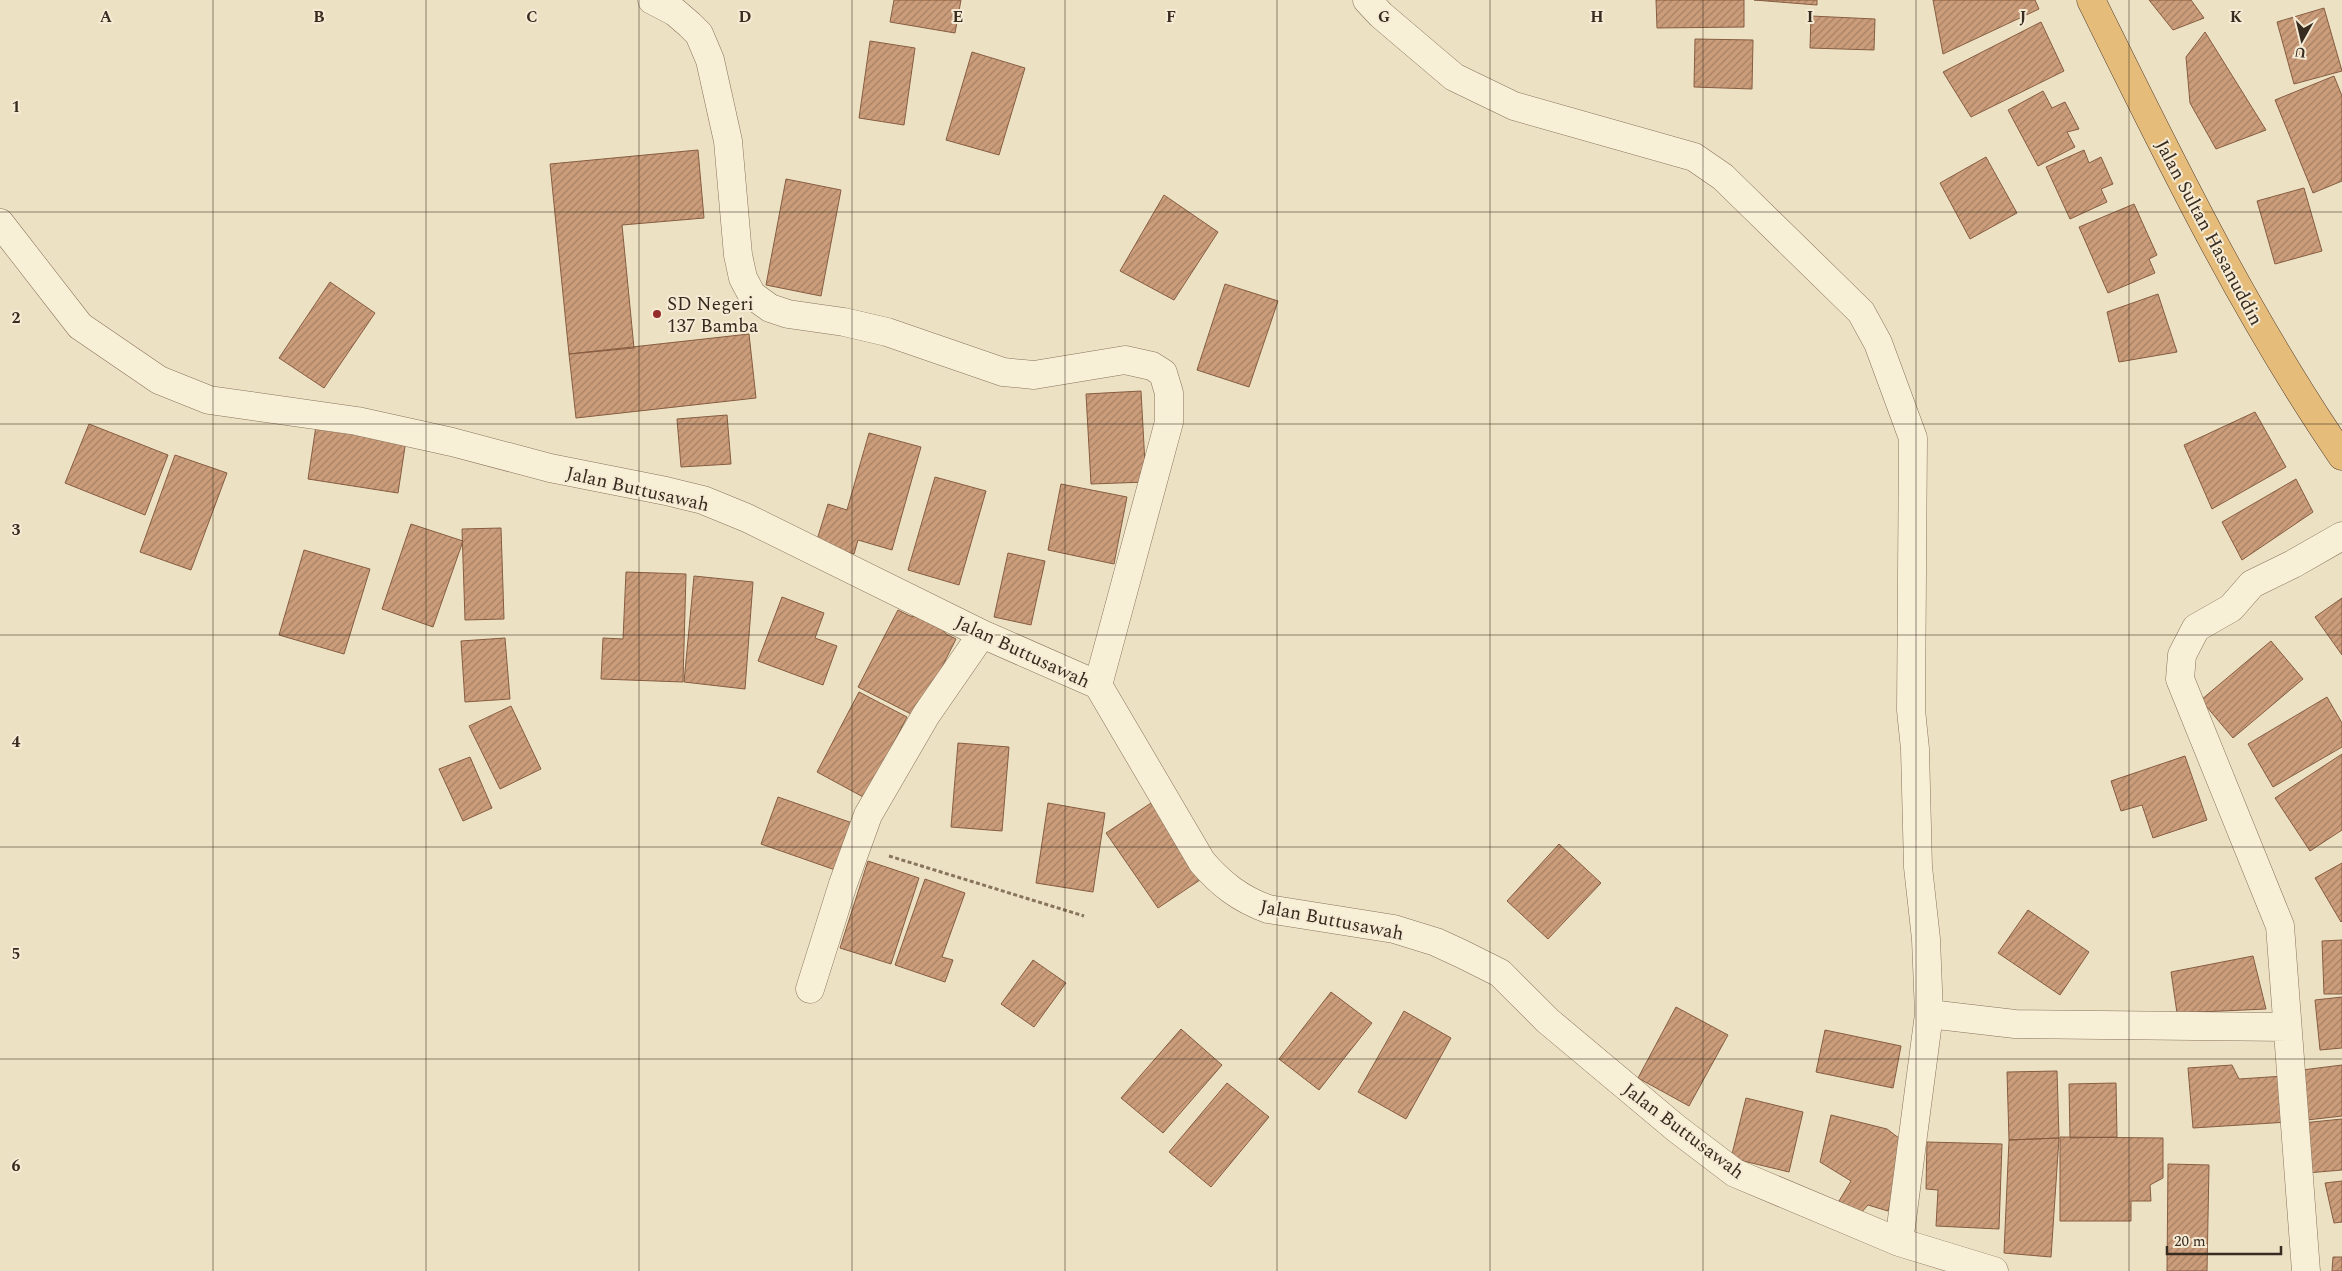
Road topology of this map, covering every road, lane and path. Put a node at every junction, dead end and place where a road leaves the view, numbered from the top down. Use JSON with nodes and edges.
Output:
{"nodes":[{"id":1,"x":652,"y":0,"type":"edge"},
{"id":2,"x":1367,"y":0,"type":"edge"},
{"id":3,"x":2091,"y":0,"type":"edge"},
{"id":4,"x":0,"y":223,"type":"edge"},
{"id":5,"x":2342,"y":456,"type":"edge"},
{"id":6,"x":2342,"y":536,"type":"edge"},
{"id":7,"x":982,"y":634,"type":"junction"},
{"id":8,"x":1098,"y":685,"type":"junction"},
{"id":9,"x":858,"y":846,"type":"junction"},
{"id":10,"x":1084,"y":916,"type":"dead end"},
{"id":11,"x":810,"y":989,"type":"dead end"},
{"id":12,"x":1929,"y":1014,"type":"junction"},
{"id":13,"x":2287,"y":1027,"type":"junction"},
{"id":14,"x":1899,"y":1242,"type":"junction"},
{"id":15,"x":1994,"y":1271,"type":"edge"},
{"id":16,"x":2306,"y":1271,"type":"edge"}],
"edges":[{"from":1,"to":8,"type":"street"},
{"from":2,"to":12,"type":"street"},
{"from":3,"to":5,"type":"highway","name":"Jalan Sultan Hasanuddin"},
{"from":4,"to":7,"type":"street","name":"Jalan Buttusawah"},
{"from":6,"to":13,"type":"street"},
{"from":7,"to":8,"type":"street","name":"Jalan Buttusawah"},
{"from":7,"to":9,"type":"street"},
{"from":8,"to":14,"type":"street","name":"Jalan Buttusawah"},
{"from":9,"to":10,"type":"path"},
{"from":9,"to":11,"type":"street"},
{"from":12,"to":13,"type":"street"},
{"from":12,"to":14,"type":"street"},
{"from":13,"to":16,"type":"street"},
{"from":14,"to":15,"type":"street","name":"Jalan Buttusawah"}]}
